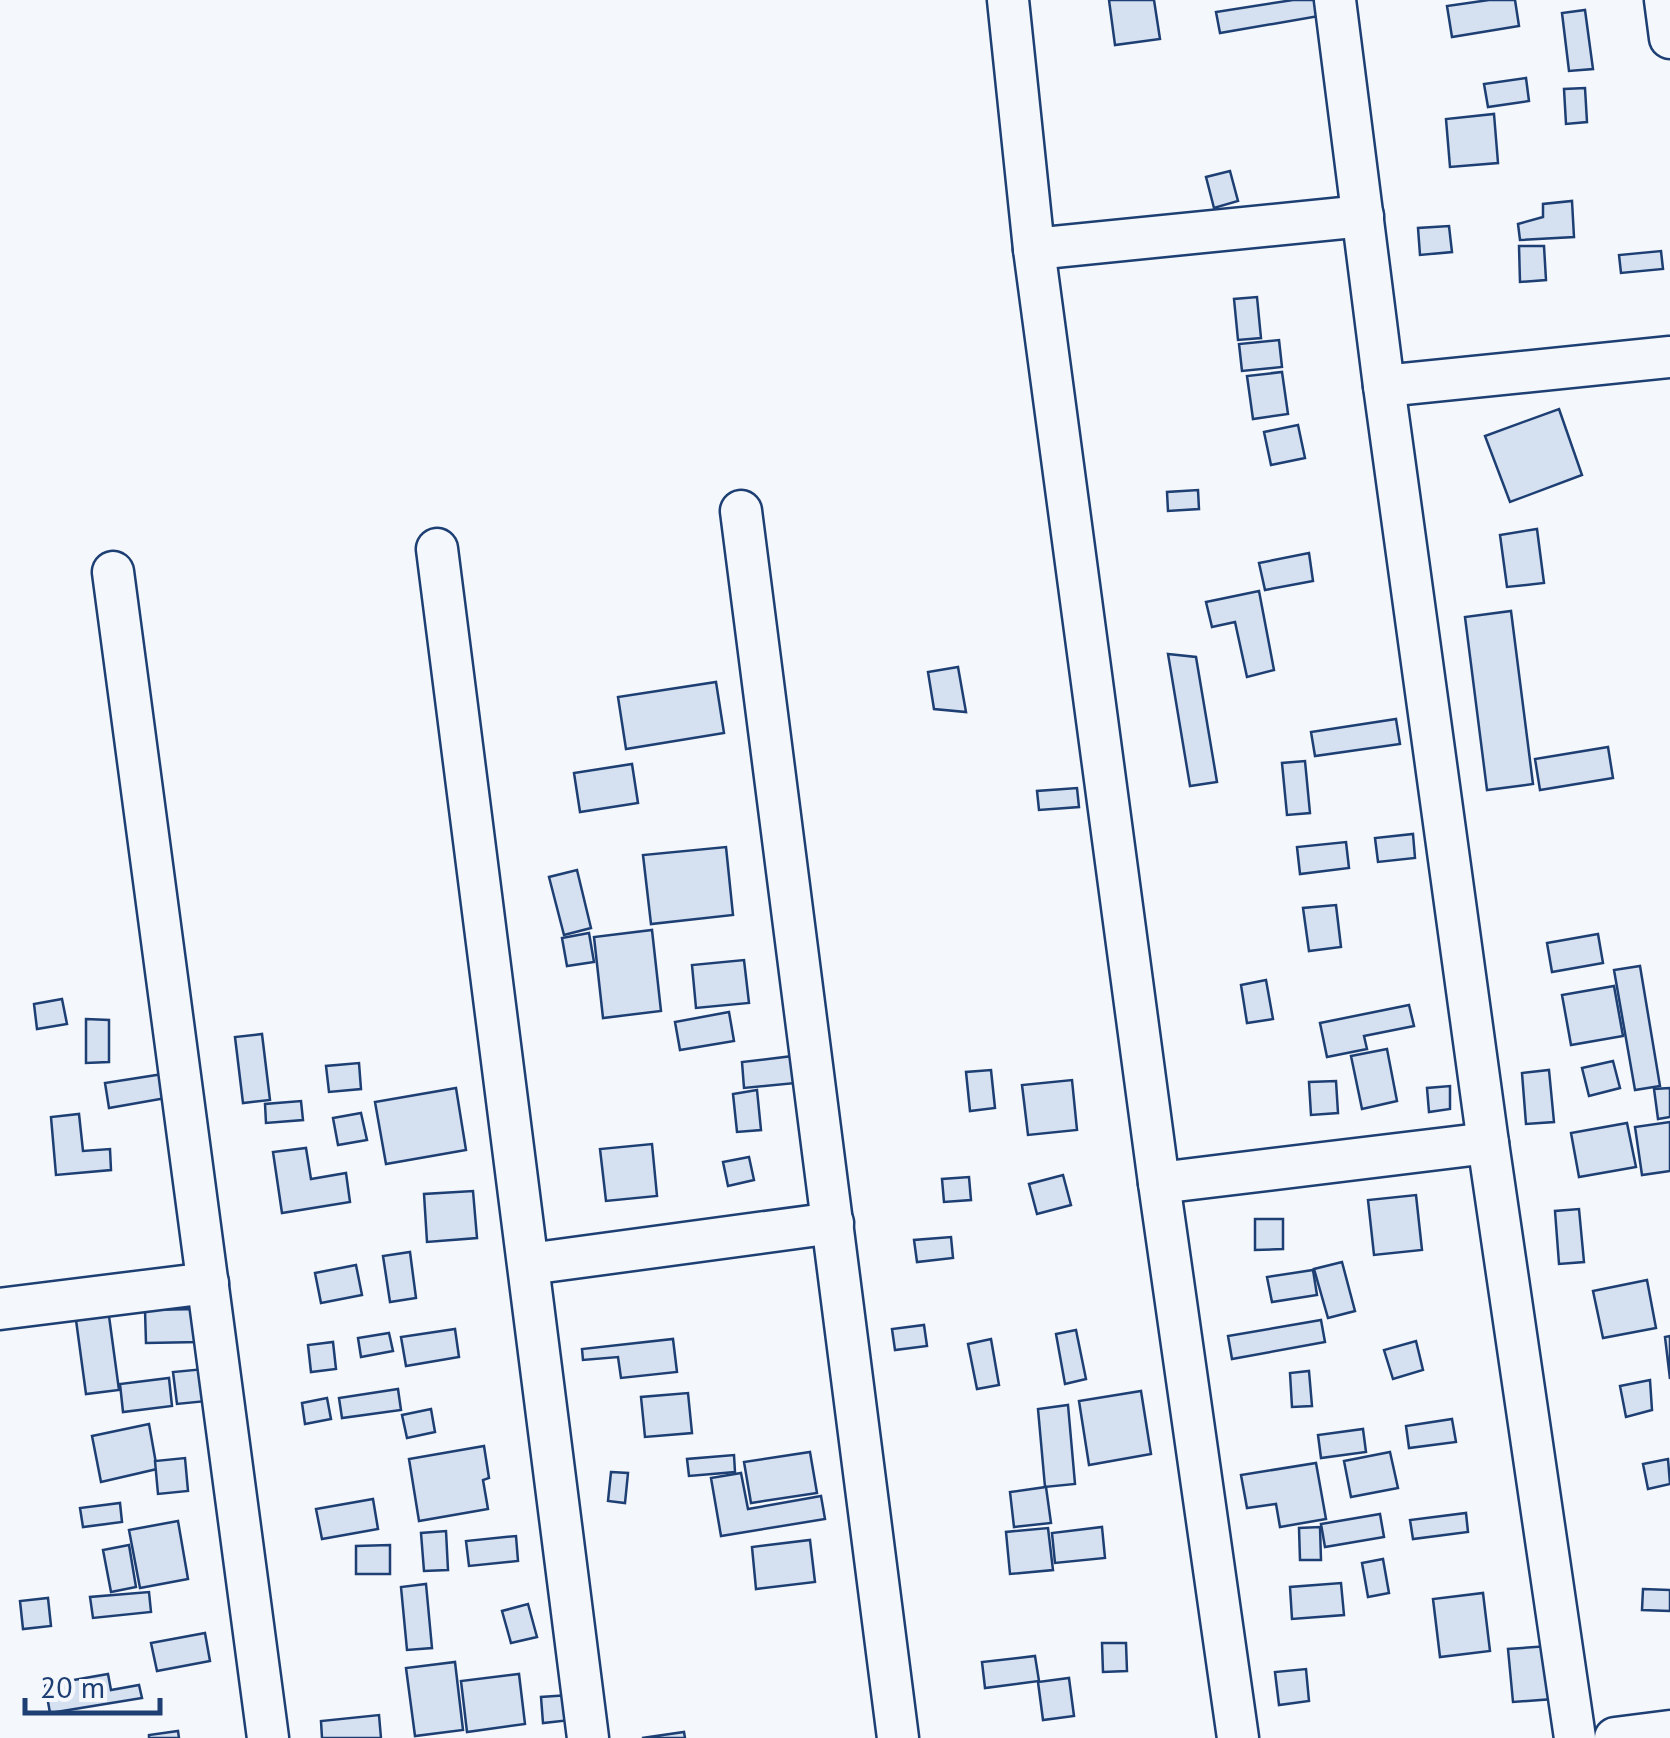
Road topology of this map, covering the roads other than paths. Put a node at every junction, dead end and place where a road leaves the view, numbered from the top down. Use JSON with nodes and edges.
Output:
{"nodes":[{"id":1,"x":1008,"y":0,"type":"edge"},
{"id":2,"x":1335,"y":0,"type":"edge"},
{"id":3,"x":1665,"y":0,"type":"edge"},
{"id":4,"x":1670,"y":38,"type":"edge"},
{"id":5,"x":1363,"y":216,"type":"junction"},
{"id":6,"x":1034,"y":250,"type":"junction"},
{"id":7,"x":1670,"y":357,"type":"edge"},
{"id":8,"x":1384,"y":386,"type":"junction"},
{"id":9,"x":741,"y":511,"type":"dead end"},
{"id":10,"x":437,"y":549,"type":"dead end"},
{"id":11,"x":113,"y":572,"type":"dead end"},
{"id":12,"x":1488,"y":1143,"type":"junction"},
{"id":13,"x":1159,"y":1183,"type":"junction"},
{"id":14,"x":833,"y":1223,"type":"junction"},
{"id":15,"x":529,"y":1264,"type":"junction"},
{"id":16,"x":208,"y":1283,"type":"junction"},
{"id":17,"x":0,"y":1309,"type":"edge"},
{"id":18,"x":1670,"y":1730,"type":"edge"},
{"id":19,"x":268,"y":1738,"type":"edge"},
{"id":20,"x":588,"y":1738,"type":"edge"},
{"id":21,"x":898,"y":1738,"type":"edge"},
{"id":22,"x":1238,"y":1738,"type":"edge"},
{"id":23,"x":1575,"y":1738,"type":"edge"},
{"id":24,"x":1614,"y":1738,"type":"edge"}],
"edges":[{"from":1,"to":6,"type":"street"},
{"from":2,"to":5,"type":"street"},
{"from":3,"to":4,"type":"street"},
{"from":5,"to":6,"type":"street"},
{"from":5,"to":8,"type":"street"},
{"from":6,"to":13,"type":"street"},
{"from":7,"to":8,"type":"street"},
{"from":8,"to":12,"type":"street"},
{"from":9,"to":14,"type":"street"},
{"from":10,"to":15,"type":"street"},
{"from":11,"to":16,"type":"street"},
{"from":12,"to":13,"type":"street"},
{"from":12,"to":23,"type":"street"},
{"from":13,"to":22,"type":"street"},
{"from":14,"to":15,"type":"street"},
{"from":14,"to":21,"type":"street"},
{"from":15,"to":20,"type":"street"},
{"from":16,"to":17,"type":"street"},
{"from":16,"to":19,"type":"street"},
{"from":18,"to":24,"type":"street"}]}
